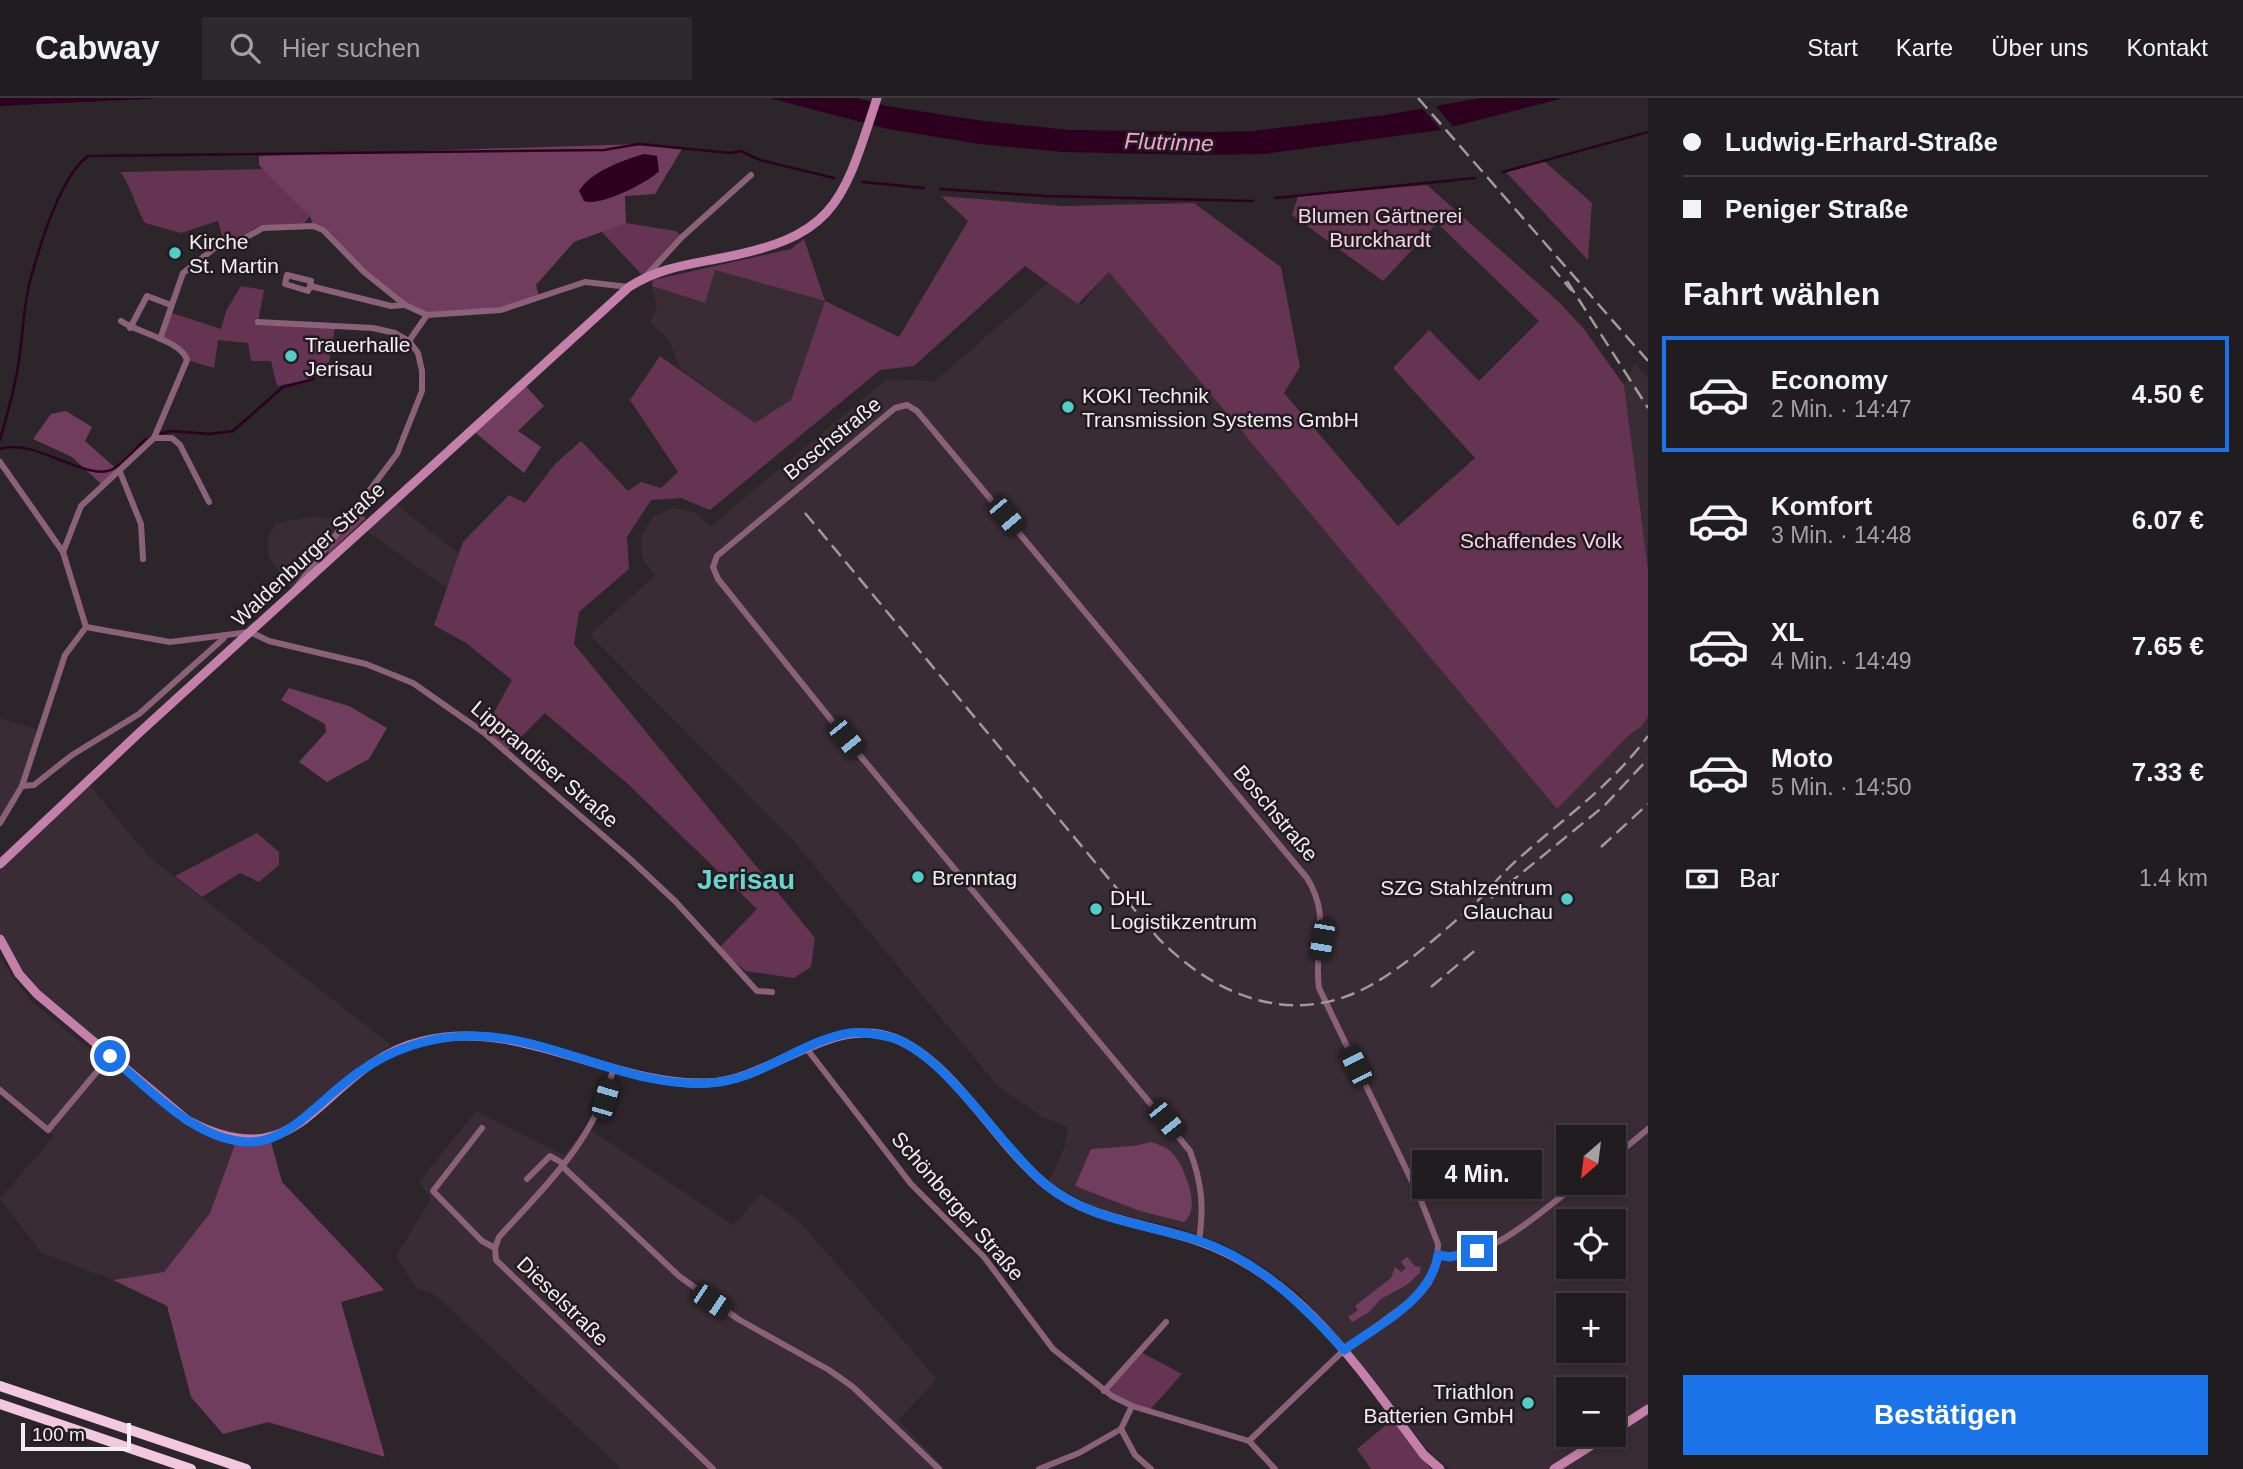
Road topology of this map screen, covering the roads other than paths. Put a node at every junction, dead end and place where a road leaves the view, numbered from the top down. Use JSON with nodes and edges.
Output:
{"nodes":[{"id":1,"x":877,"y":98,"type":"edge"},
{"id":2,"x":751,"y":175,"type":"dead end"},
{"id":3,"x":245,"y":238,"type":"dead end"},
{"id":4,"x":216,"y":247,"type":"dead end"},
{"id":5,"x":644,"y":277,"type":"junction"},
{"id":6,"x":310,"y":286,"type":"dead end"},
{"id":7,"x":629,"y":287,"type":"junction"},
{"id":8,"x":171,"y":305,"type":"junction"},
{"id":9,"x":405,"y":305,"type":"junction"},
{"id":10,"x":427,"y":315,"type":"junction"},
{"id":11,"x":121,"y":321,"type":"dead end"},
{"id":12,"x":258,"y":322,"type":"dead end"},
{"id":13,"x":130,"y":328,"type":"junction"},
{"id":14,"x":160,"y":339,"type":"junction"},
{"id":15,"x":410,"y":341,"type":"junction"},
{"id":16,"x":154,"y":438,"type":"junction"},
{"id":17,"x":0,"y":462,"type":"edge"},
{"id":18,"x":120,"y":472,"type":"junction"},
{"id":19,"x":209,"y":502,"type":"dead end"},
{"id":20,"x":63,"y":552,"type":"junction"},
{"id":21,"x":143,"y":559,"type":"dead end"},
{"id":22,"x":294,"y":591,"type":"junction"},
{"id":23,"x":86,"y":627,"type":"junction"},
{"id":24,"x":250,"y":632,"type":"junction"},
{"id":25,"x":226,"y":636,"type":"junction"},
{"id":26,"x":22,"y":786,"type":"junction"},
{"id":27,"x":0,"y":823,"type":"edge"},
{"id":28,"x":0,"y":863,"type":"edge"},
{"id":29,"x":0,"y":939,"type":"edge"},
{"id":30,"x":772,"y":992,"type":"dead end"},
{"id":31,"x":807,"y":1049,"type":"junction"},
{"id":32,"x":110,"y":1056,"type":"junction"},
{"id":33,"x":614,"y":1067,"type":"junction"},
{"id":34,"x":0,"y":1090,"type":"edge"},
{"id":35,"x":482,"y":1128,"type":"dead end"},
{"id":36,"x":1648,"y":1129,"type":"edge"},
{"id":37,"x":1626,"y":1147,"type":"edge"},
{"id":38,"x":563,"y":1165,"type":"junction"},
{"id":39,"x":527,"y":1179,"type":"dead end"},
{"id":40,"x":1562,"y":1195,"type":"edge"},
{"id":41,"x":1199,"y":1241,"type":"junction"},
{"id":42,"x":495,"y":1248,"type":"junction"},
{"id":43,"x":1438,"y":1255,"type":"junction"},
{"id":44,"x":1166,"y":1322,"type":"dead end"},
{"id":45,"x":1344,"y":1350,"type":"junction"},
{"id":46,"x":0,"y":1386,"type":"edge"},
{"id":47,"x":1104,"y":1391,"type":"junction"},
{"id":48,"x":0,"y":1406,"type":"edge"},
{"id":49,"x":1132,"y":1406,"type":"junction"},
{"id":50,"x":1648,"y":1409,"type":"edge"},
{"id":51,"x":1626,"y":1423,"type":"edge"},
{"id":52,"x":1121,"y":1429,"type":"junction"},
{"id":53,"x":1249,"y":1441,"type":"junction"},
{"id":54,"x":1589,"y":1447,"type":"edge"},
{"id":55,"x":191,"y":1469,"type":"edge"},
{"id":56,"x":246,"y":1469,"type":"edge"},
{"id":57,"x":713,"y":1469,"type":"edge"},
{"id":58,"x":939,"y":1469,"type":"edge"},
{"id":59,"x":1039,"y":1469,"type":"edge"},
{"id":60,"x":1151,"y":1469,"type":"edge"},
{"id":61,"x":1275,"y":1469,"type":"edge"},
{"id":62,"x":1440,"y":1469,"type":"edge"},
{"id":63,"x":1554,"y":1469,"type":"edge"}],
"edges":[{"from":1,"to":5,"type":"street","name":"Waldenburger Straße"},
{"from":2,"to":5,"type":"street","name":"Waldenburger Straße"},
{"from":3,"to":9,"type":"street"},
{"from":4,"to":8,"type":"street"},
{"from":5,"to":7,"type":"street","name":"Waldenburger Straße"},
{"from":6,"to":9,"type":"street"},
{"from":7,"to":10,"type":"street"},
{"from":7,"to":22,"type":"street","name":"Waldenburger Straße"},
{"from":8,"to":13,"type":"street"},
{"from":8,"to":14,"type":"street"},
{"from":9,"to":10,"type":"street"},
{"from":10,"to":15,"type":"street"},
{"from":11,"to":13,"type":"street"},
{"from":12,"to":15,"type":"street"},
{"from":13,"to":14,"type":"street"},
{"from":14,"to":16,"type":"street"},
{"from":15,"to":22,"type":"street"},
{"from":16,"to":18,"type":"street"},
{"from":16,"to":19,"type":"street"},
{"from":17,"to":20,"type":"street"},
{"from":18,"to":20,"type":"street"},
{"from":18,"to":21,"type":"street"},
{"from":20,"to":23,"type":"street"},
{"from":22,"to":24,"type":"street","name":"Waldenburger Straße"},
{"from":23,"to":25,"type":"street"},
{"from":23,"to":26,"type":"street"},
{"from":24,"to":25,"type":"street"},
{"from":24,"to":28,"type":"street","name":"Waldenburger Straße"},
{"from":24,"to":30,"type":"street","name":"Lipprandiser Straße"},
{"from":25,"to":26,"type":"street"},
{"from":26,"to":27,"type":"street"},
{"from":29,"to":32,"type":"street"},
{"from":31,"to":33,"type":"street"},
{"from":31,"to":41,"type":"street"},
{"from":31,"to":47,"type":"street","name":"Schönberger Straße"},
{"from":32,"to":33,"type":"street"},
{"from":32,"to":34,"type":"street"},
{"from":33,"to":38,"type":"street","name":"Dieselstraße"},
{"from":35,"to":42,"type":"street"},
{"from":36,"to":37,"type":"street"},
{"from":38,"to":39,"type":"street"},
{"from":38,"to":42,"type":"street","name":"Dieselstraße"},
{"from":38,"to":58,"type":"street"},
{"from":40,"to":43,"type":"street"},
{"from":41,"to":43,"type":"street","name":"Boschstraße"},
{"from":41,"to":45,"type":"street"},
{"from":42,"to":57,"type":"street","name":"Dieselstraße"},
{"from":43,"to":45,"type":"street"},
{"from":44,"to":47,"type":"street"},
{"from":45,"to":53,"type":"street"},
{"from":45,"to":62,"type":"street"},
{"from":46,"to":56,"type":"highway"},
{"from":47,"to":49,"type":"street","name":"Schönberger Straße"},
{"from":48,"to":55,"type":"highway"},
{"from":49,"to":52,"type":"street"},
{"from":49,"to":53,"type":"street","name":"Schönberger Straße"},
{"from":50,"to":51,"type":"street"},
{"from":52,"to":59,"type":"street"},
{"from":52,"to":60,"type":"street"},
{"from":53,"to":61,"type":"street"},
{"from":54,"to":63,"type":"street"}]}
